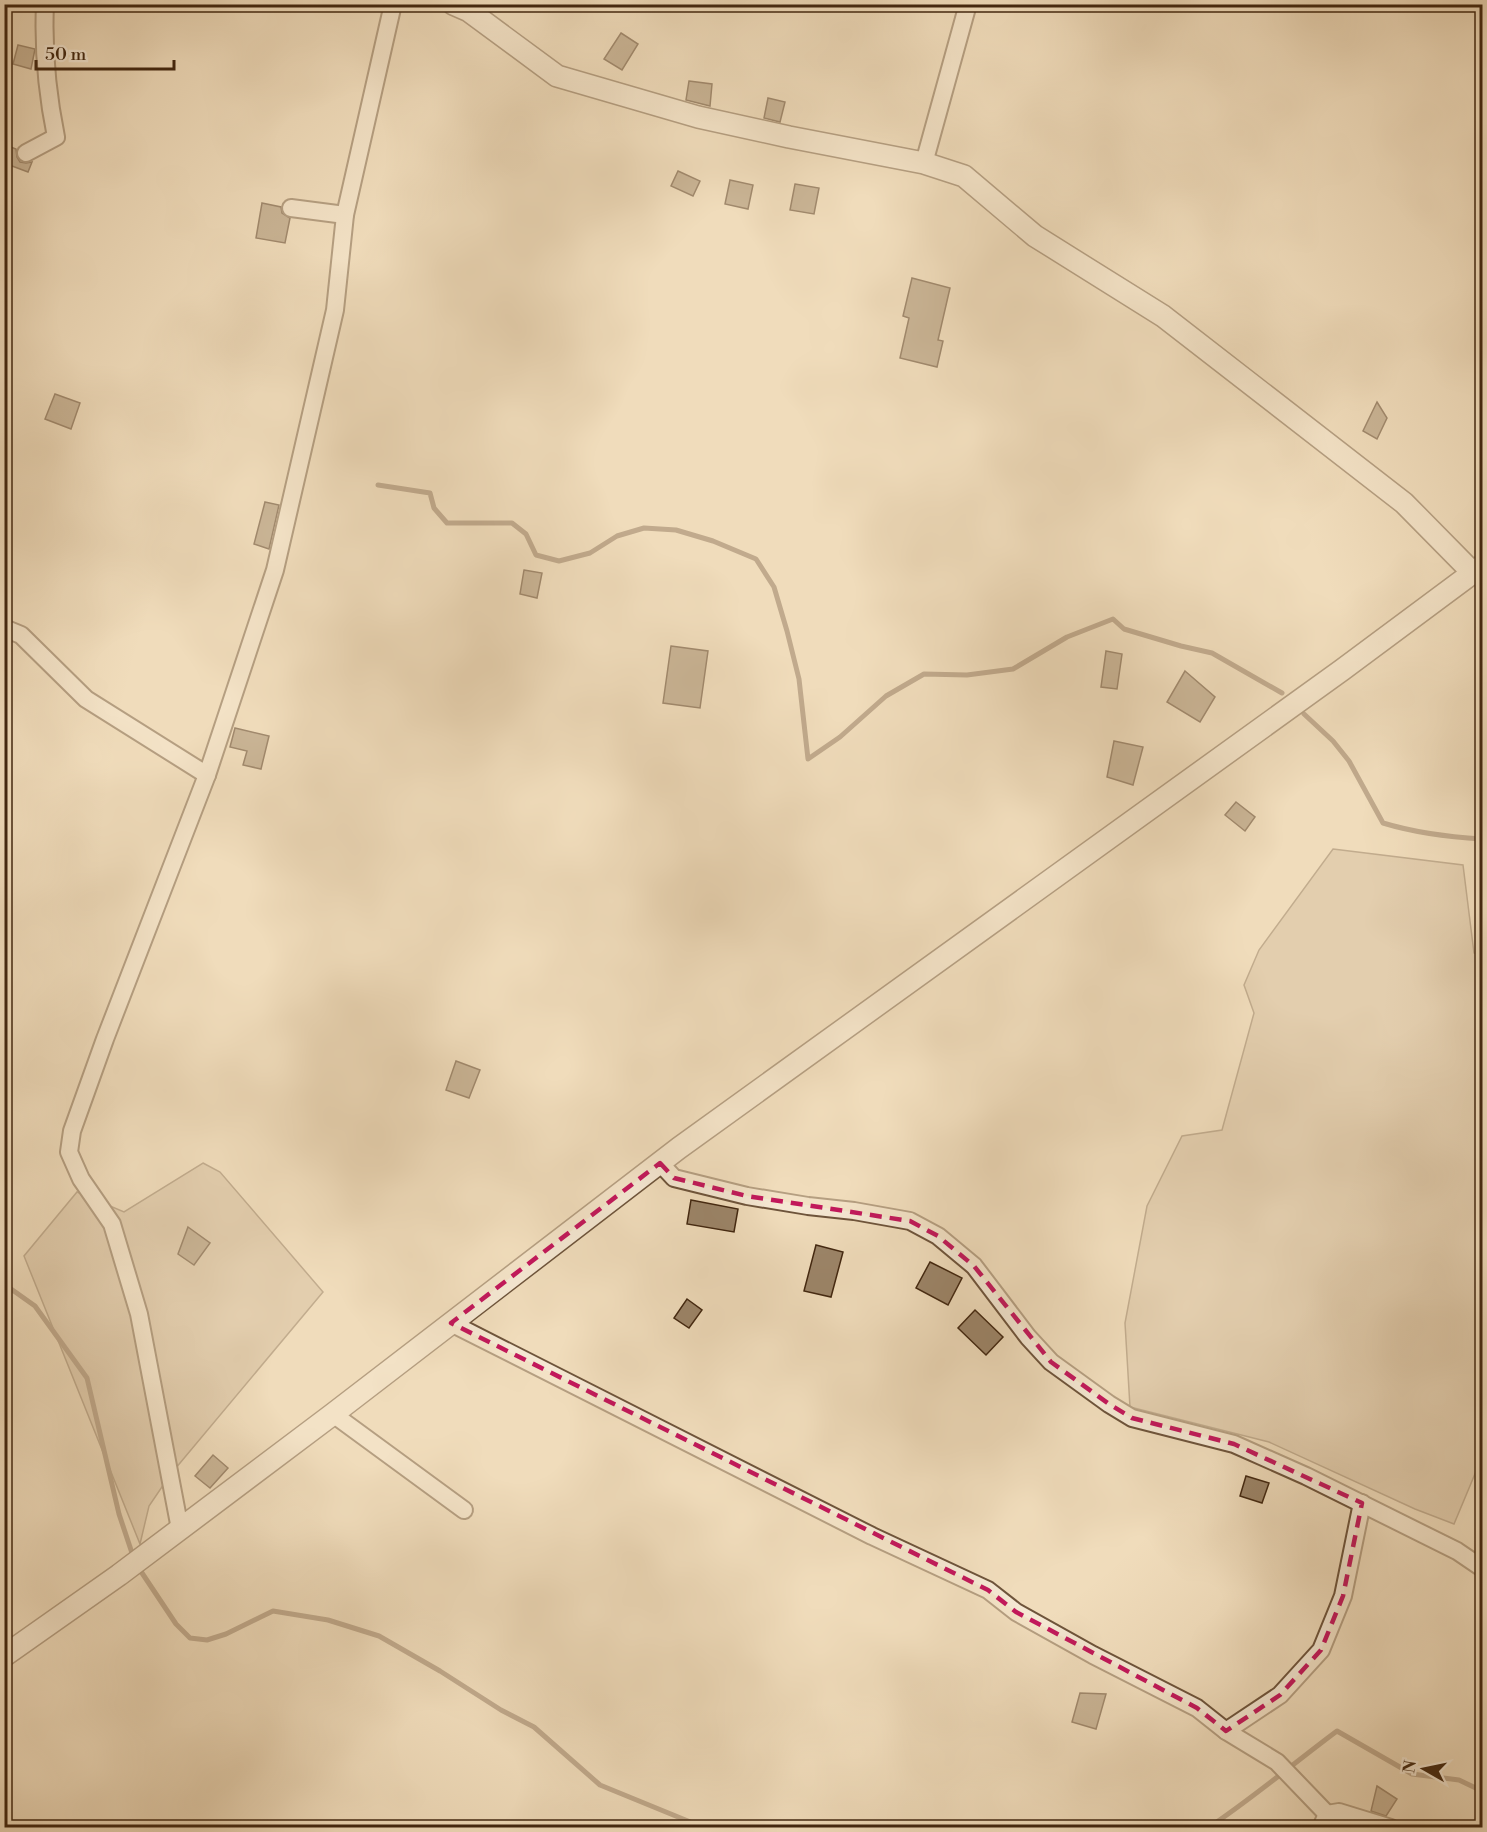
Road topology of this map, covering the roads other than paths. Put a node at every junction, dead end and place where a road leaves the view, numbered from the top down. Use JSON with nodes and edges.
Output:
{"nodes":[{"id":1,"x":45,"y":4,"type":"edge"},
{"id":2,"x":393,"y":4,"type":"edge"},
{"id":3,"x":453,"y":4,"type":"edge"},
{"id":4,"x":968,"y":4,"type":"edge"},
{"id":5,"x":26,"y":153,"type":"dead end"},
{"id":6,"x":924,"y":163,"type":"junction"},
{"id":7,"x":291,"y":208,"type":"dead end"},
{"id":8,"x":345,"y":215,"type":"junction"},
{"id":9,"x":1479,"y":575,"type":"edge"},
{"id":10,"x":4,"y":628,"type":"edge"},
{"id":11,"x":207,"y":775,"type":"junction"},
{"id":12,"x":660,"y":1163,"type":"junction"},
{"id":13,"x":451,"y":1323,"type":"junction"},
{"id":14,"x":333,"y":1414,"type":"junction"},
{"id":15,"x":1362,"y":1503,"type":"junction"},
{"id":16,"x":464,"y":1510,"type":"dead end"},
{"id":17,"x":180,"y":1529,"type":"junction"},
{"id":18,"x":1482,"y":1569,"type":"edge"},
{"id":19,"x":4,"y":1656,"type":"edge"},
{"id":20,"x":1226,"y":1731,"type":"junction"},
{"id":21,"x":1324,"y":1821,"type":"edge"},
{"id":22,"x":1391,"y":1827,"type":"edge"}],
"edges":[{"from":1,"to":5,"type":"street"},
{"from":2,"to":8,"type":"street"},
{"from":3,"to":6,"type":"street"},
{"from":4,"to":6,"type":"street"},
{"from":6,"to":9,"type":"street"},
{"from":7,"to":8,"type":"street"},
{"from":8,"to":11,"type":"street"},
{"from":9,"to":12,"type":"street"},
{"from":10,"to":11,"type":"street"},
{"from":11,"to":17,"type":"street"},
{"from":12,"to":13,"type":"street"},
{"from":12,"to":15,"type":"street"},
{"from":13,"to":14,"type":"street"},
{"from":13,"to":20,"type":"street"},
{"from":14,"to":16,"type":"street"},
{"from":14,"to":17,"type":"street"},
{"from":15,"to":18,"type":"street"},
{"from":15,"to":20,"type":"street"},
{"from":17,"to":19,"type":"street"},
{"from":20,"to":21,"type":"street"},
{"from":21,"to":22,"type":"street"}]}
